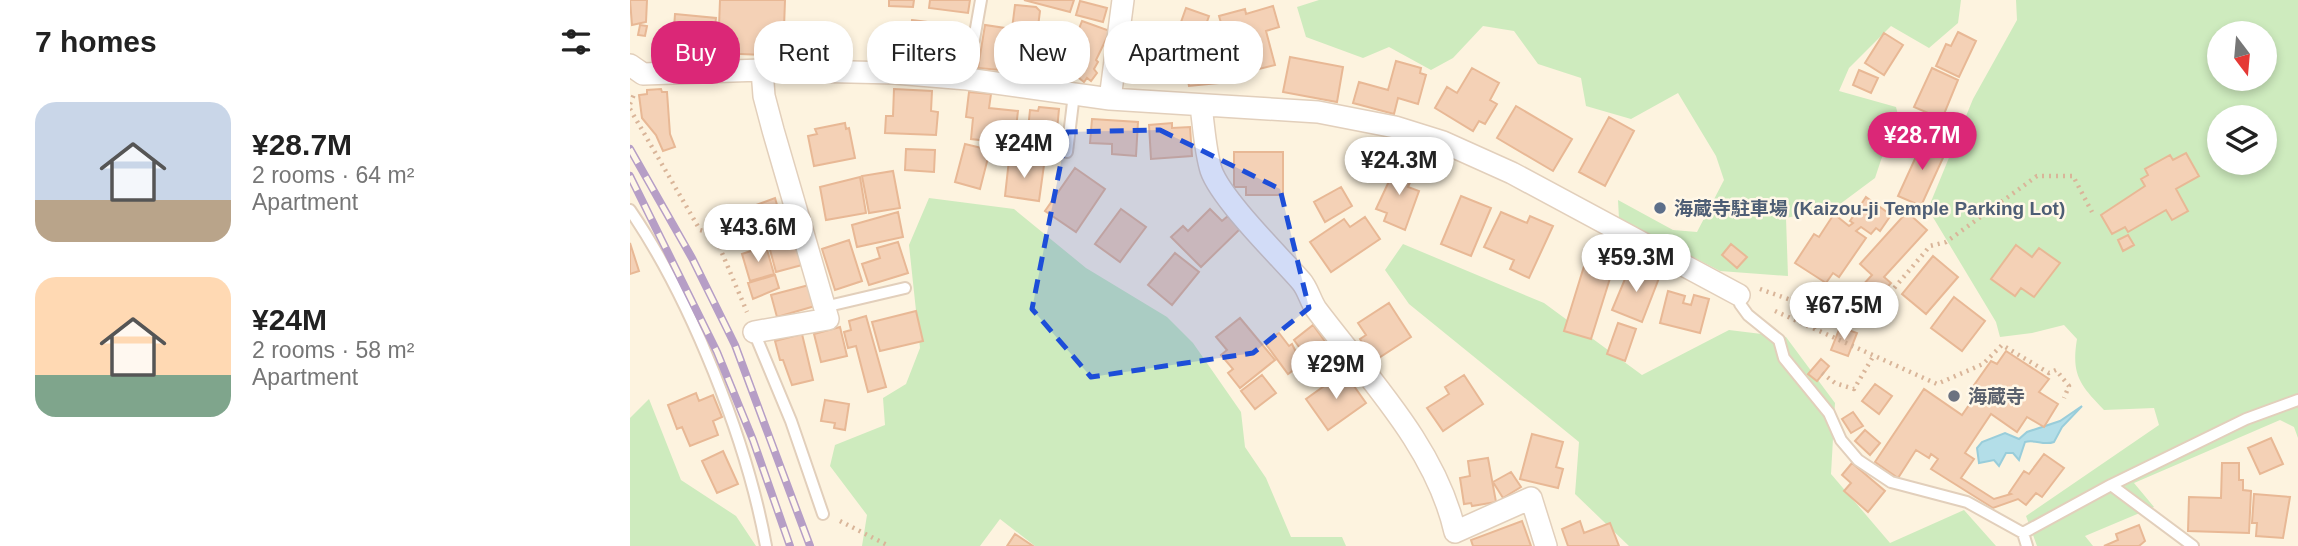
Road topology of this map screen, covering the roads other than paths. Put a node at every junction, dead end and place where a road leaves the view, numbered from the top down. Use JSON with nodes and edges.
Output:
{"nodes":[{"id":1,"x":981,"y":0,"type":"edge"},
{"id":2,"x":1123,"y":0,"type":"edge"},
{"id":3,"x":977,"y":21,"type":"edge"},
{"id":4,"x":630,"y":65,"type":"edge"},
{"id":5,"x":754,"y":70,"type":"edge"},
{"id":6,"x":980,"y":81,"type":"edge"},
{"id":7,"x":763,"y":84,"type":"edge"},
{"id":8,"x":1074,"y":94,"type":"junction"},
{"id":9,"x":1110,"y":99,"type":"junction"},
{"id":10,"x":1200,"y":107,"type":"junction"},
{"id":11,"x":1068,"y":152,"type":"dead end"},
{"id":12,"x":630,"y":210,"type":"edge"},
{"id":13,"x":905,"y":288,"type":"dead end"},
{"id":14,"x":1733,"y":292,"type":"joint"},
{"id":15,"x":824,"y":307,"type":"junction"},
{"id":16,"x":754,"y":332,"type":"joint"},
{"id":17,"x":2298,"y":400,"type":"edge"},
{"id":18,"x":2111,"y":485,"type":"junction"},
{"id":19,"x":823,"y":514,"type":"road end"},
{"id":20,"x":2024,"y":533,"type":"junction"},
{"id":21,"x":1456,"y":539,"type":"edge"},
{"id":22,"x":766,"y":546,"type":"edge"},
{"id":23,"x":1546,"y":546,"type":"edge"},
{"id":24,"x":2026,"y":546,"type":"edge"},
{"id":25,"x":2193,"y":546,"type":"edge"}],
"edges":[{"from":1,"to":3,"type":"lane"},
{"from":2,"to":9,"type":"street"},
{"from":4,"to":5,"type":"street"},
{"from":6,"to":8,"type":"street"},
{"from":7,"to":15,"type":"street"},
{"from":8,"to":9,"type":"street"},
{"from":8,"to":11,"type":"lane"},
{"from":9,"to":10,"type":"street"},
{"from":10,"to":14,"type":"street"},
{"from":10,"to":21,"type":"street"},
{"from":12,"to":22,"type":"lane"},
{"from":13,"to":15,"type":"lane"},
{"from":14,"to":20,"type":"lane"},
{"from":15,"to":16,"type":"street"},
{"from":16,"to":19,"type":"lane"},
{"from":17,"to":18,"type":"lane"},
{"from":18,"to":20,"type":"lane"},
{"from":18,"to":25,"type":"lane"},
{"from":20,"to":24,"type":"lane"},
{"from":21,"to":23,"type":"street"}]}
